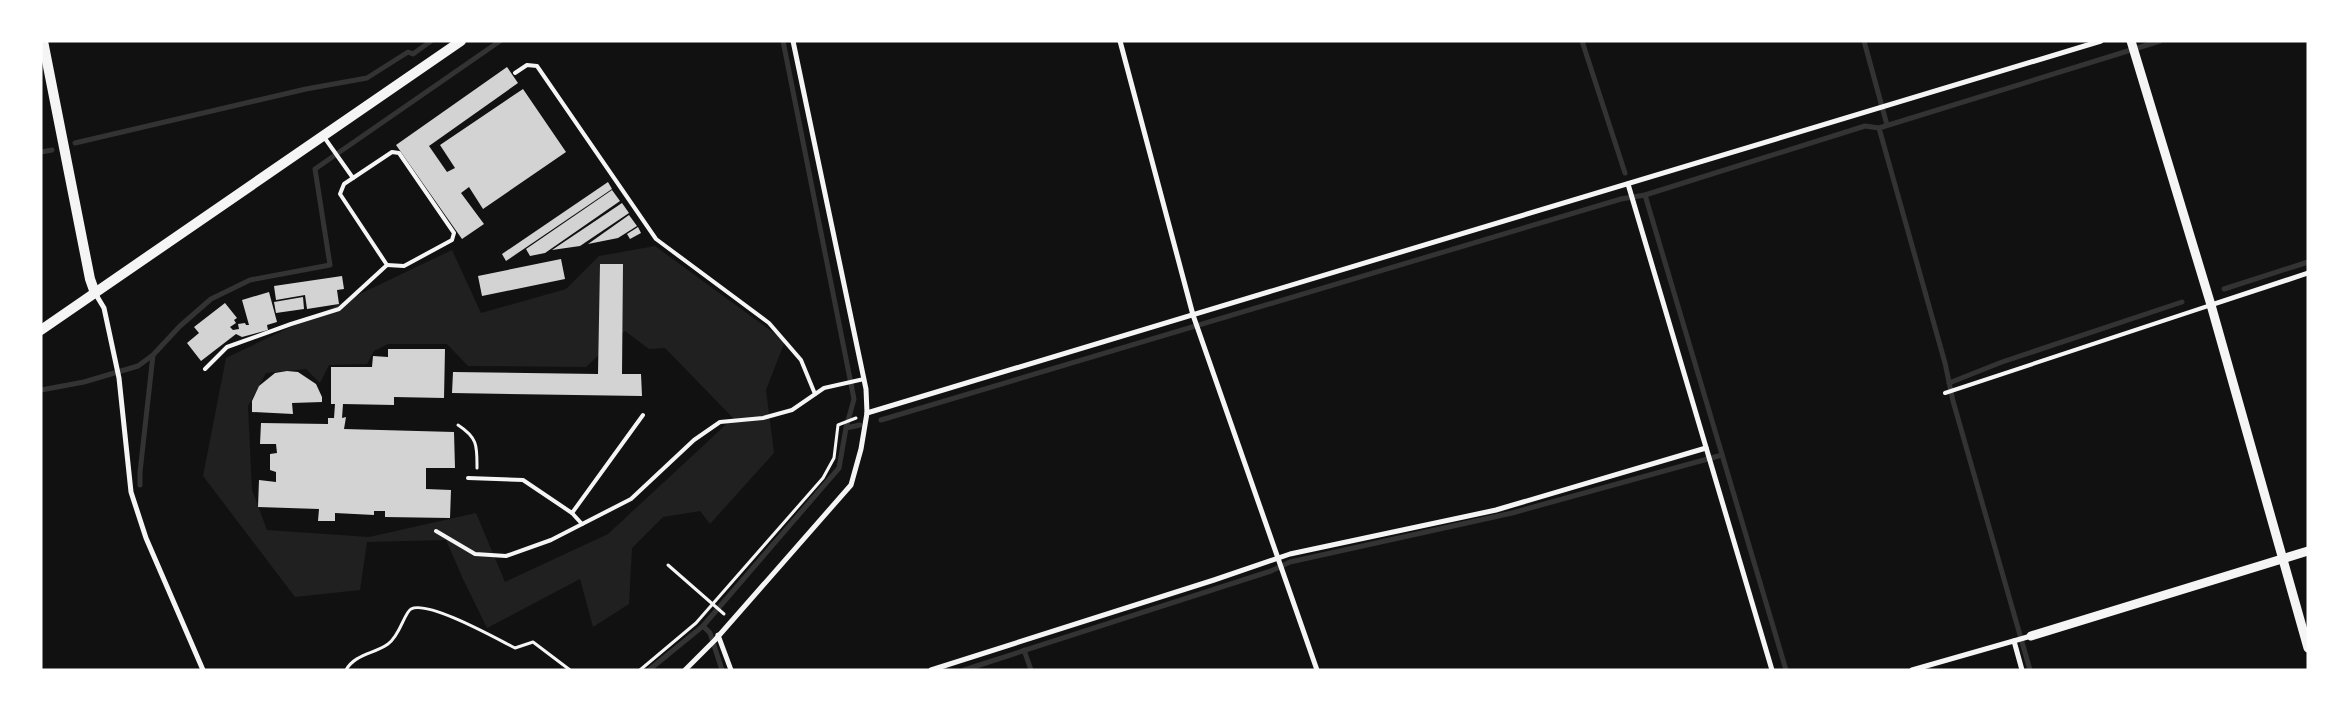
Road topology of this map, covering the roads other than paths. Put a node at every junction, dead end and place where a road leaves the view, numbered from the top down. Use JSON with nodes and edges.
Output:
{"nodes":[{"id":1,"x":43,"y":41,"type":"edge"},
{"id":2,"x":461,"y":41,"type":"edge"},
{"id":3,"x":794,"y":41,"type":"edge"},
{"id":4,"x":1120,"y":41,"type":"edge"},
{"id":5,"x":2102,"y":41,"type":"edge"},
{"id":6,"x":2131,"y":41,"type":"edge"},
{"id":7,"x":515,"y":73,"type":"dead end"},
{"id":8,"x":323,"y":136,"type":"junction"},
{"id":9,"x":353,"y":178,"type":"junction"},
{"id":10,"x":1628,"y":184,"type":"junction"},
{"id":11,"x":387,"y":265,"type":"junction"},
{"id":12,"x":2308,"y":273,"type":"edge"},
{"id":13,"x":95,"y":292,"type":"junction"},
{"id":14,"x":2211,"y":305,"type":"junction"},
{"id":15,"x":1193,"y":315,"type":"junction"},
{"id":16,"x":41,"y":330,"type":"edge"},
{"id":17,"x":205,"y":369,"type":"dead end"},
{"id":18,"x":864,"y":380,"type":"junction"},
{"id":19,"x":1945,"y":392,"type":"dead end"},
{"id":20,"x":815,"y":394,"type":"junction"},
{"id":21,"x":868,"y":413,"type":"junction"},
{"id":22,"x":643,"y":415,"type":"dead end"},
{"id":23,"x":1706,"y":448,"type":"junction"},
{"id":24,"x":468,"y":478,"type":"dead end"},
{"id":25,"x":572,"y":513,"type":"junction"},
{"id":26,"x":582,"y":524,"type":"junction"},
{"id":27,"x":436,"y":531,"type":"dead end"},
{"id":28,"x":2308,"y":551,"type":"edge"},
{"id":29,"x":2282,"y":558,"type":"junction"},
{"id":30,"x":1279,"y":561,"type":"junction"},
{"id":31,"x":718,"y":635,"type":"junction"},
{"id":32,"x":2031,"y":636,"type":"joint"},
{"id":33,"x":2016,"y":640,"type":"junction"},
{"id":34,"x":2308,"y":648,"type":"edge"},
{"id":35,"x":203,"y":670,"type":"edge"},
{"id":36,"x":685,"y":670,"type":"edge"},
{"id":37,"x":731,"y":670,"type":"edge"},
{"id":38,"x":931,"y":670,"type":"edge"},
{"id":39,"x":1317,"y":670,"type":"edge"},
{"id":40,"x":1772,"y":670,"type":"edge"},
{"id":41,"x":1912,"y":670,"type":"edge"},
{"id":42,"x":2022,"y":670,"type":"edge"}],
"edges":[{"from":1,"to":13,"type":"main road"},
{"from":2,"to":8,"type":"main road"},
{"from":3,"to":18,"type":"street"},
{"from":4,"to":15,"type":"street"},
{"from":5,"to":10,"type":"street"},
{"from":6,"to":14,"type":"street"},
{"from":7,"to":20,"type":"lane"},
{"from":8,"to":9,"type":"lane"},
{"from":8,"to":13,"type":"main road"},
{"from":9,"to":11,"type":"lane"},
{"from":9,"to":11,"type":"lane"},
{"from":10,"to":15,"type":"street"},
{"from":10,"to":23,"type":"street"},
{"from":11,"to":17,"type":"lane"},
{"from":12,"to":14,"type":"street"},
{"from":13,"to":16,"type":"main road"},
{"from":13,"to":35,"type":"street"},
{"from":14,"to":19,"type":"lane"},
{"from":14,"to":29,"type":"street"},
{"from":15,"to":21,"type":"street"},
{"from":15,"to":30,"type":"street"},
{"from":18,"to":20,"type":"lane"},
{"from":18,"to":21,"type":"street"},
{"from":20,"to":26,"type":"lane"},
{"from":21,"to":31,"type":"street"},
{"from":22,"to":25,"type":"lane"},
{"from":23,"to":30,"type":"street"},
{"from":23,"to":40,"type":"street"},
{"from":24,"to":25,"type":"lane"},
{"from":25,"to":26,"type":"lane"},
{"from":26,"to":27,"type":"lane"},
{"from":28,"to":29,"type":"street"},
{"from":29,"to":32,"type":"street"},
{"from":29,"to":34,"type":"street"},
{"from":30,"to":38,"type":"street"},
{"from":30,"to":39,"type":"street"},
{"from":31,"to":36,"type":"street"},
{"from":31,"to":37,"type":"street"},
{"from":32,"to":33,"type":"street"},
{"from":33,"to":41,"type":"street"},
{"from":33,"to":42,"type":"street"}]}
